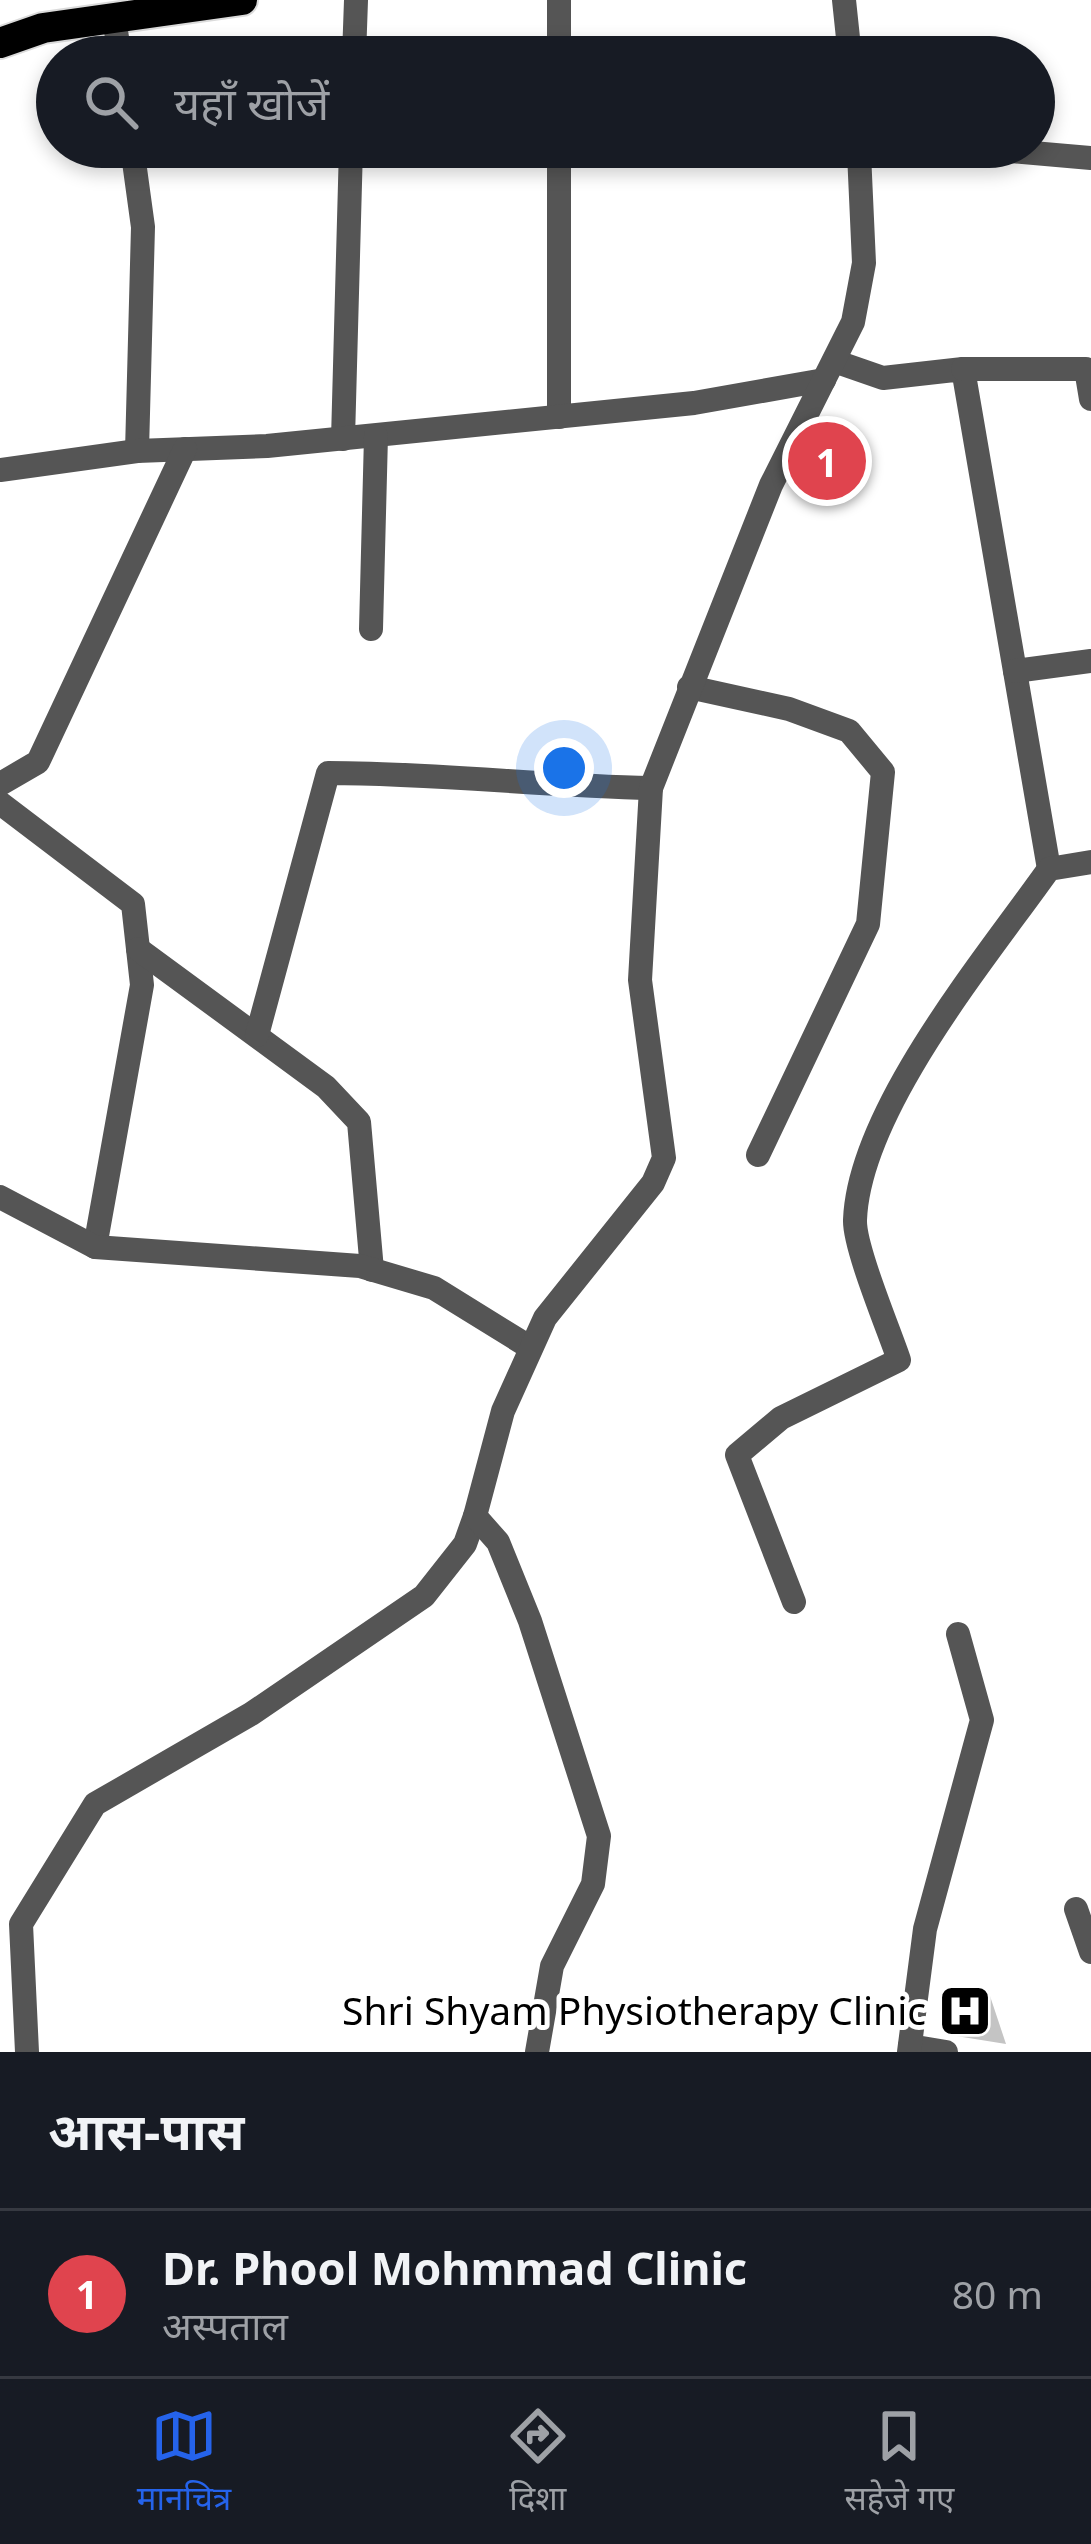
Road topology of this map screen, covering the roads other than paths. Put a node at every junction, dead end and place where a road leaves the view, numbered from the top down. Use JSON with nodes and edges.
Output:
{"nodes":[{"id":1,"x":242,"y":0,"type":"edge"},
{"id":2,"x":356,"y":0,"type":"edge"},
{"id":3,"x":559,"y":0,"type":"edge"},
{"id":4,"x":844,"y":0,"type":"edge"},
{"id":5,"x":114,"y":18,"type":"junction"},
{"id":6,"x":117,"y":36,"type":"edge"},
{"id":7,"x":355,"y":36,"type":"edge"},
{"id":8,"x":559,"y":36,"type":"edge"},
{"id":9,"x":848,"y":36,"type":"edge"},
{"id":10,"x":0,"y":43,"type":"edge"},
{"id":11,"x":1055,"y":155,"type":"edge"},
{"id":12,"x":1091,"y":158,"type":"edge"},
{"id":13,"x":135,"y":168,"type":"edge"},
{"id":14,"x":350,"y":168,"type":"edge"},
{"id":15,"x":559,"y":168,"type":"edge"},
{"id":16,"x":860,"y":168,"type":"edge"},
{"id":17,"x":963,"y":369,"type":"junction"},
{"id":18,"x":829,"y":370,"type":"junction"},
{"id":19,"x":1091,"y":399,"type":"edge"},
{"id":20,"x":559,"y":418,"type":"junction"},
{"id":21,"x":376,"y":436,"type":"junction"},
{"id":22,"x":343,"y":440,"type":"junction"},
{"id":23,"x":185,"y":449,"type":"junction"},
{"id":24,"x":136,"y":451,"type":"junction"},
{"id":25,"x":0,"y":470,"type":"edge"},
{"id":26,"x":371,"y":628,"type":"dead end"},
{"id":27,"x":1091,"y":661,"type":"edge"},
{"id":28,"x":1015,"y":671,"type":"junction"},
{"id":29,"x":689,"y":687,"type":"junction"},
{"id":30,"x":0,"y":784,"type":"edge"},
{"id":31,"x":652,"y":788,"type":"junction"},
{"id":32,"x":0,"y":803,"type":"edge"},
{"id":33,"x":1091,"y":862,"type":"edge"},
{"id":34,"x":1049,"y":869,"type":"junction"},
{"id":35,"x":138,"y":949,"type":"junction"},
{"id":36,"x":257,"y":1035,"type":"junction"},
{"id":37,"x":758,"y":1155,"type":"dead end"},
{"id":38,"x":0,"y":1197,"type":"edge"},
{"id":39,"x":95,"y":1247,"type":"junction"},
{"id":40,"x":372,"y":1270,"type":"junction"},
{"id":41,"x":531,"y":1348,"type":"junction"},
{"id":42,"x":475,"y":1516,"type":"junction"},
{"id":43,"x":794,"y":1602,"type":"dead end"},
{"id":44,"x":958,"y":1634,"type":"dead end"},
{"id":45,"x":1076,"y":1909,"type":"dead end"},
{"id":46,"x":1091,"y":1952,"type":"edge"},
{"id":47,"x":910,"y":2049,"type":"edge"},
{"id":48,"x":27,"y":2052,"type":"edge"},
{"id":49,"x":537,"y":2052,"type":"edge"},
{"id":50,"x":946,"y":2052,"type":"edge"}],
"edges":[{"from":1,"to":5,"type":"main road"},
{"from":2,"to":7,"type":"street"},
{"from":3,"to":8,"type":"street"},
{"from":4,"to":9,"type":"street"},
{"from":5,"to":6,"type":"street"},
{"from":5,"to":10,"type":"main road"},
{"from":11,"to":12,"type":"street"},
{"from":13,"to":24,"type":"street"},
{"from":14,"to":22,"type":"street"},
{"from":15,"to":20,"type":"street"},
{"from":16,"to":18,"type":"street"},
{"from":17,"to":18,"type":"street"},
{"from":17,"to":19,"type":"street"},
{"from":17,"to":28,"type":"street"},
{"from":18,"to":20,"type":"street"},
{"from":18,"to":29,"type":"street"},
{"from":20,"to":21,"type":"street"},
{"from":21,"to":22,"type":"street"},
{"from":21,"to":26,"type":"street"},
{"from":22,"to":23,"type":"street"},
{"from":23,"to":24,"type":"street"},
{"from":23,"to":30,"type":"street"},
{"from":24,"to":25,"type":"street"},
{"from":27,"to":28,"type":"street"},
{"from":28,"to":34,"type":"street"},
{"from":29,"to":31,"type":"street"},
{"from":29,"to":37,"type":"street"},
{"from":31,"to":36,"type":"street"},
{"from":31,"to":41,"type":"street"},
{"from":32,"to":35,"type":"street"},
{"from":33,"to":34,"type":"street"},
{"from":34,"to":43,"type":"street"},
{"from":35,"to":36,"type":"street"},
{"from":35,"to":39,"type":"street"},
{"from":36,"to":40,"type":"street"},
{"from":38,"to":39,"type":"street"},
{"from":39,"to":40,"type":"street"},
{"from":40,"to":41,"type":"street"},
{"from":41,"to":42,"type":"street"},
{"from":42,"to":48,"type":"street"},
{"from":42,"to":49,"type":"street"},
{"from":44,"to":47,"type":"street"},
{"from":45,"to":46,"type":"street"},
{"from":47,"to":50,"type":"street"}]}
